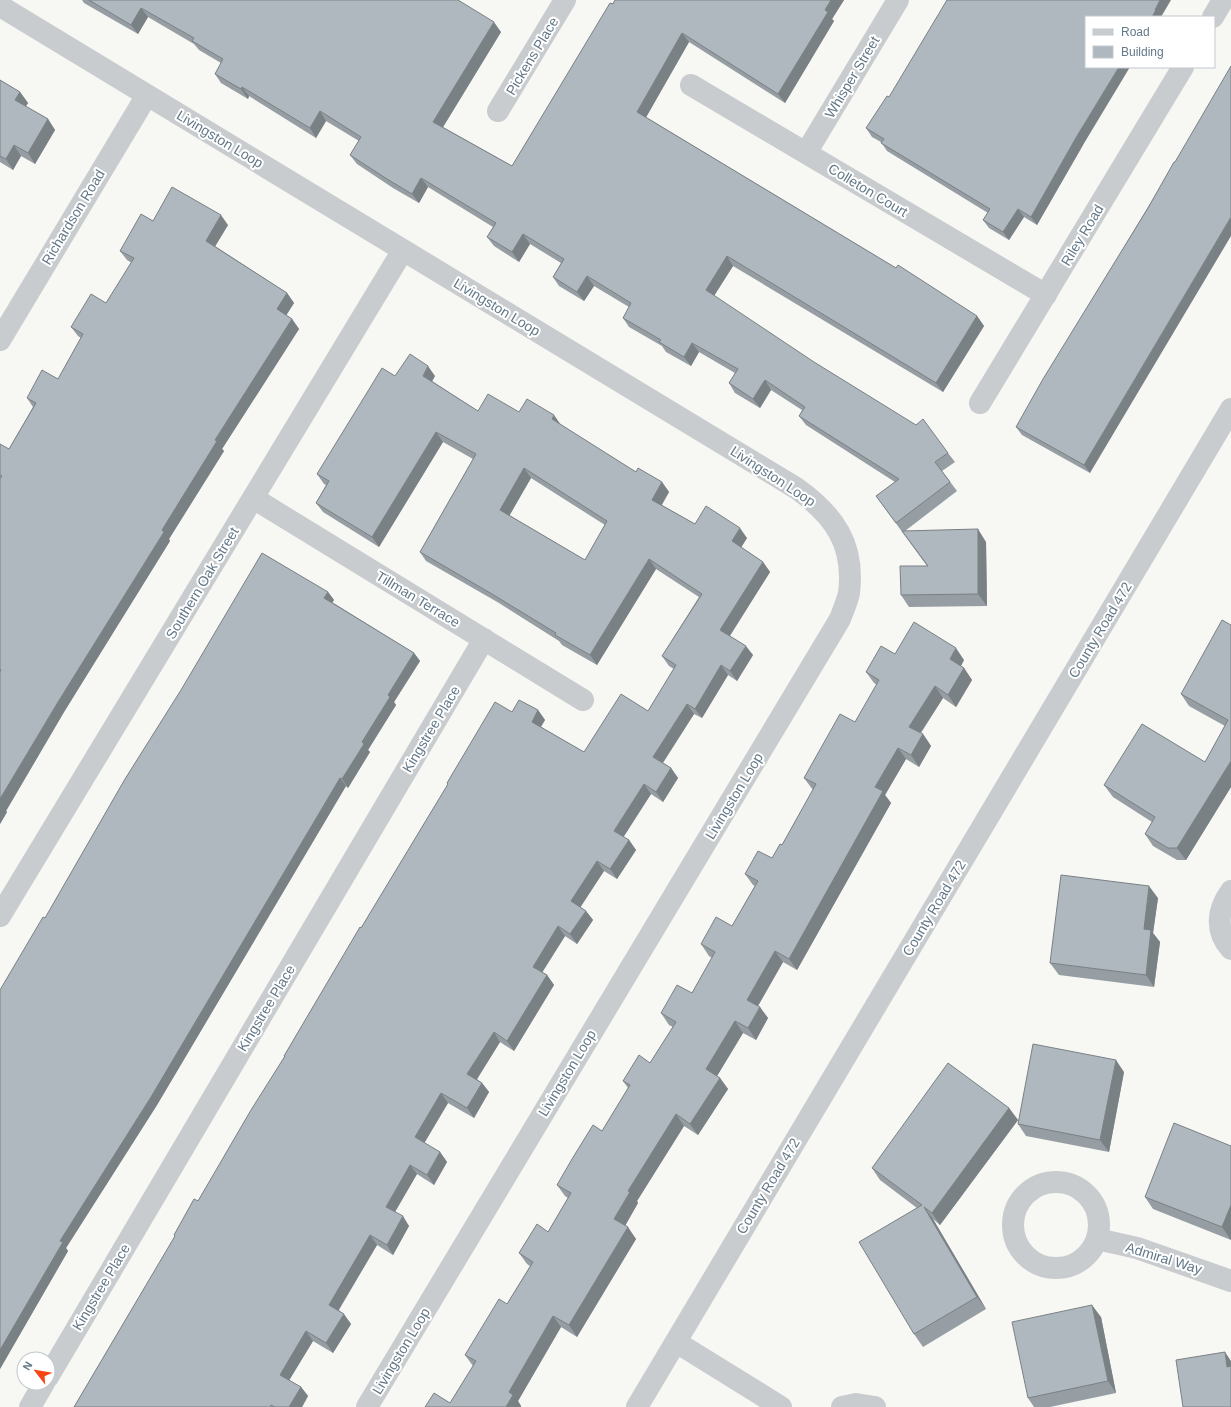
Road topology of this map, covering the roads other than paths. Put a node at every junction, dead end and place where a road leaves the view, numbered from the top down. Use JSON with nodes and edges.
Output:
{"nodes":[{"id":1,"x":898,"y":0,"type":"edge"},
{"id":2,"x":1224,"y":0,"type":"edge"},
{"id":3,"x":561,"y":1,"type":"edge"},
{"id":4,"x":0,"y":6,"type":"edge"},
{"id":5,"x":1214,"y":16,"type":"edge"},
{"id":6,"x":1182,"y":68,"type":"edge"},
{"id":7,"x":691,"y":85,"type":"dead end"},
{"id":8,"x":147,"y":95,"type":"junction"},
{"id":9,"x":498,"y":111,"type":"dead end"},
{"id":10,"x":806,"y":153,"type":"junction"},
{"id":11,"x":403,"y":250,"type":"junction"},
{"id":12,"x":1046,"y":295,"type":"junction"},
{"id":13,"x":0,"y":340,"type":"edge"},
{"id":14,"x":980,"y":403,"type":"dead end"},
{"id":15,"x":1231,"y":409,"type":"edge"},
{"id":16,"x":253,"y":498,"type":"junction"},
{"id":17,"x":484,"y":639,"type":"junction"},
{"id":18,"x":583,"y":700,"type":"dead end"},
{"id":19,"x":1231,"y":891,"type":"edge"},
{"id":20,"x":0,"y":916,"type":"edge"},
{"id":21,"x":1231,"y":949,"type":"edge"},
{"id":22,"x":1097,"y":1239,"type":"dead end"},
{"id":23,"x":1231,"y":1281,"type":"edge"},
{"id":24,"x":676,"y":1342,"type":"junction"},
{"id":25,"x":56,"y":1363,"type":"edge"},
{"id":26,"x":39,"y":1391,"type":"edge"},
{"id":27,"x":30,"y":1407,"type":"edge"},
{"id":28,"x":367,"y":1407,"type":"edge"},
{"id":29,"x":637,"y":1407,"type":"edge"},
{"id":30,"x":781,"y":1407,"type":"edge"},
{"id":31,"x":842,"y":1407,"type":"edge"},
{"id":32,"x":875,"y":1407,"type":"edge"}],
"edges":[{"from":1,"to":10,"type":"street","name":"Whisper Street"},
{"from":2,"to":5,"type":"street"},
{"from":3,"to":9,"type":"street","name":"Pickens Place"},
{"from":4,"to":8,"type":"street","name":"Livingston Loop"},
{"from":6,"to":12,"type":"street","name":"Riley Road"},
{"from":7,"to":10,"type":"street","name":"Colleton Court"},
{"from":8,"to":11,"type":"street","name":"Livingston Loop"},
{"from":8,"to":13,"type":"street","name":"Richardson Road"},
{"from":10,"to":12,"type":"street","name":"Colleton Court"},
{"from":11,"to":16,"type":"street","name":"Southern Oak Street"},
{"from":11,"to":28,"type":"street","name":"Livingston Loop"},
{"from":12,"to":14,"type":"street","name":"Riley Road"},
{"from":15,"to":24,"type":"street","name":"County Road 472"},
{"from":16,"to":17,"type":"street","name":"Tillman Terrace"},
{"from":16,"to":20,"type":"street","name":"Southern Oak Street"},
{"from":17,"to":18,"type":"street","name":"Tillman Terrace"},
{"from":17,"to":25,"type":"street","name":"Kingstree Place"},
{"from":19,"to":21,"type":"street"},
{"from":22,"to":23,"type":"street","name":"Admiral Way"},
{"from":24,"to":29,"type":"street","name":"County Road 472"},
{"from":24,"to":30,"type":"street"},
{"from":26,"to":27,"type":"street"},
{"from":31,"to":32,"type":"street"}]}
